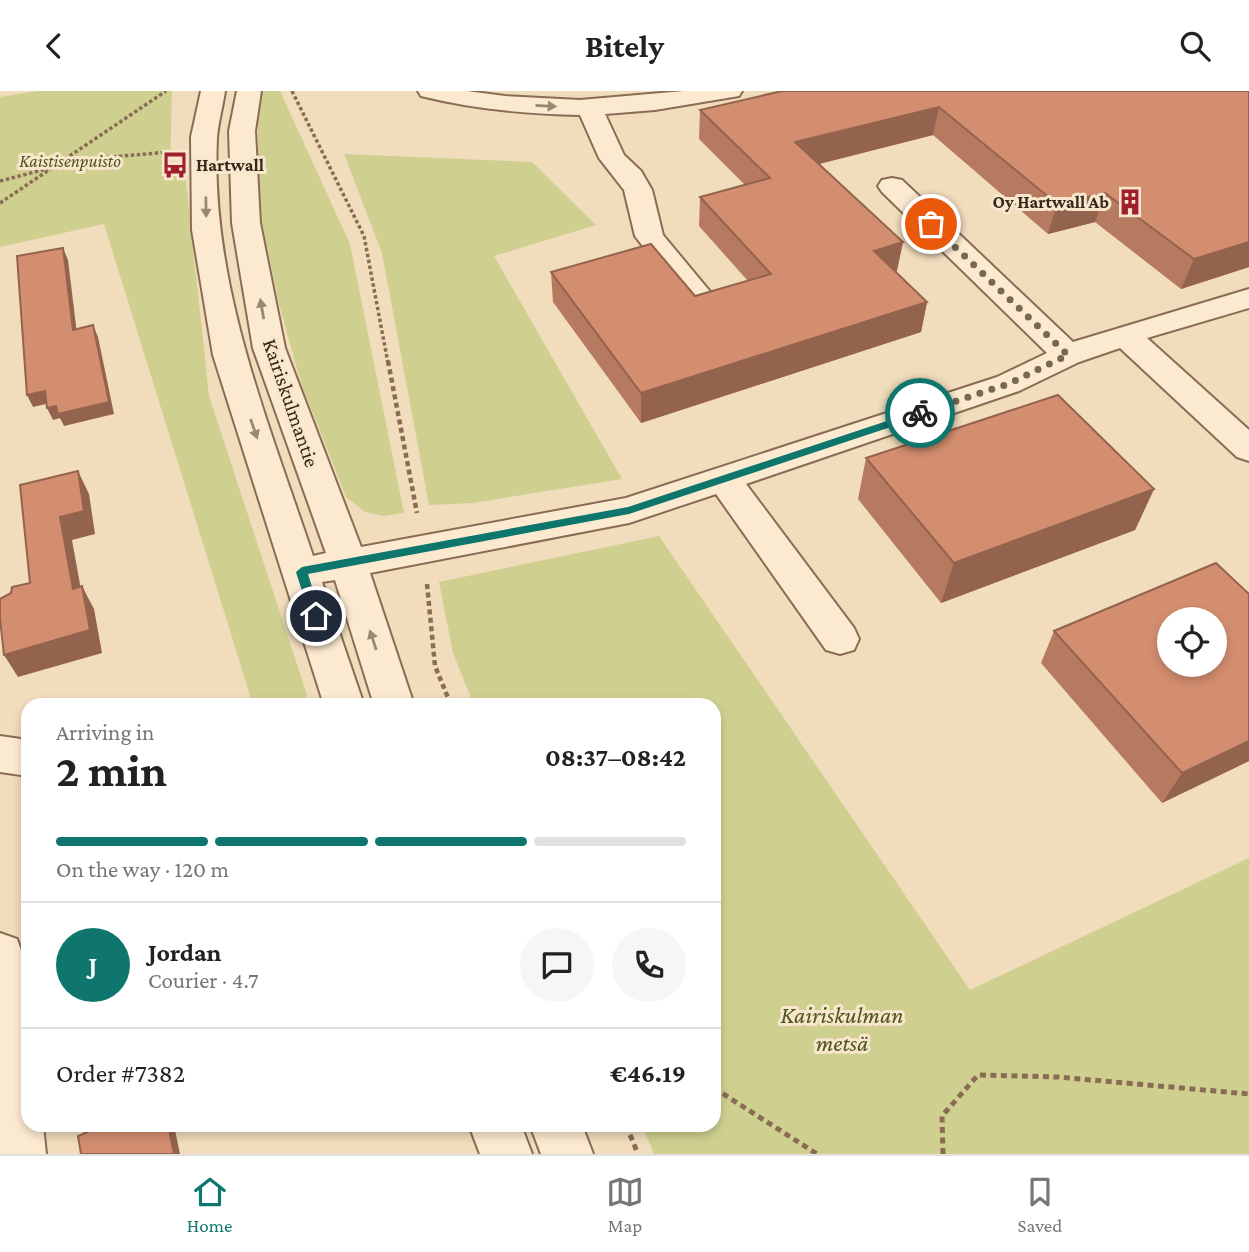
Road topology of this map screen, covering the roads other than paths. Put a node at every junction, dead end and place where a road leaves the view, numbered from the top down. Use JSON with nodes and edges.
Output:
{"nodes":[{"id":1,"x":213,"y":91,"type":"edge"},
{"id":2,"x":249,"y":91,"type":"edge"},
{"id":3,"x":430,"y":91,"type":"edge"},
{"id":4,"x":730,"y":91,"type":"edge"},
{"id":5,"x":589,"y":107,"type":"junction"},
{"id":6,"x":892,"y":187,"type":"dead end"},
{"id":7,"x":1249,"y":297,"type":"edge"},
{"id":8,"x":706,"y":307,"type":"edge"},
{"id":9,"x":1125,"y":335,"type":"junction"},
{"id":10,"x":1062,"y":357,"type":"junction"},
{"id":11,"x":1249,"y":449,"type":"edge"},
{"id":12,"x":724,"y":479,"type":"junction"},
{"id":13,"x":348,"y":562,"type":"junction"},
{"id":14,"x":302,"y":572,"type":"junction"},
{"id":15,"x":840,"y":639,"type":"dead end"},
{"id":16,"x":342,"y":698,"type":"edge"},
{"id":17,"x":392,"y":698,"type":"edge"},
{"id":18,"x":0,"y":754,"type":"edge"},
{"id":19,"x":21,"y":757,"type":"edge"},
{"id":20,"x":0,"y":955,"type":"edge"},
{"id":21,"x":498,"y":1132,"type":"edge"},
{"id":22,"x":559,"y":1132,"type":"edge"},
{"id":23,"x":20,"y":1154,"type":"edge"},
{"id":24,"x":506,"y":1154,"type":"edge"},
{"id":25,"x":567,"y":1154,"type":"edge"}],
"edges":[{"from":1,"to":14,"type":"street","name":"Kairiskulmantie","one_way":true},
{"from":13,"to":2,"type":"street","name":"Kairiskulmantie","one_way":true},
{"from":3,"to":5,"type":"street","one_way":true},
{"from":4,"to":5,"type":"street"},
{"from":5,"to":8,"type":"street"},
{"from":6,"to":10,"type":"street"},
{"from":7,"to":9,"type":"street"},
{"from":9,"to":10,"type":"street"},
{"from":9,"to":11,"type":"street"},
{"from":10,"to":12,"type":"street"},
{"from":12,"to":13,"type":"street"},
{"from":12,"to":15,"type":"street"},
{"from":13,"to":14,"type":"street"},
{"from":17,"to":13,"type":"street","name":"Kairiskulmantie","one_way":true},
{"from":14,"to":16,"type":"street","name":"Kairiskulmantie"},
{"from":18,"to":19,"type":"street"},
{"from":20,"to":23,"type":"street"},
{"from":21,"to":24,"type":"street"},
{"from":22,"to":25,"type":"street"}]}
